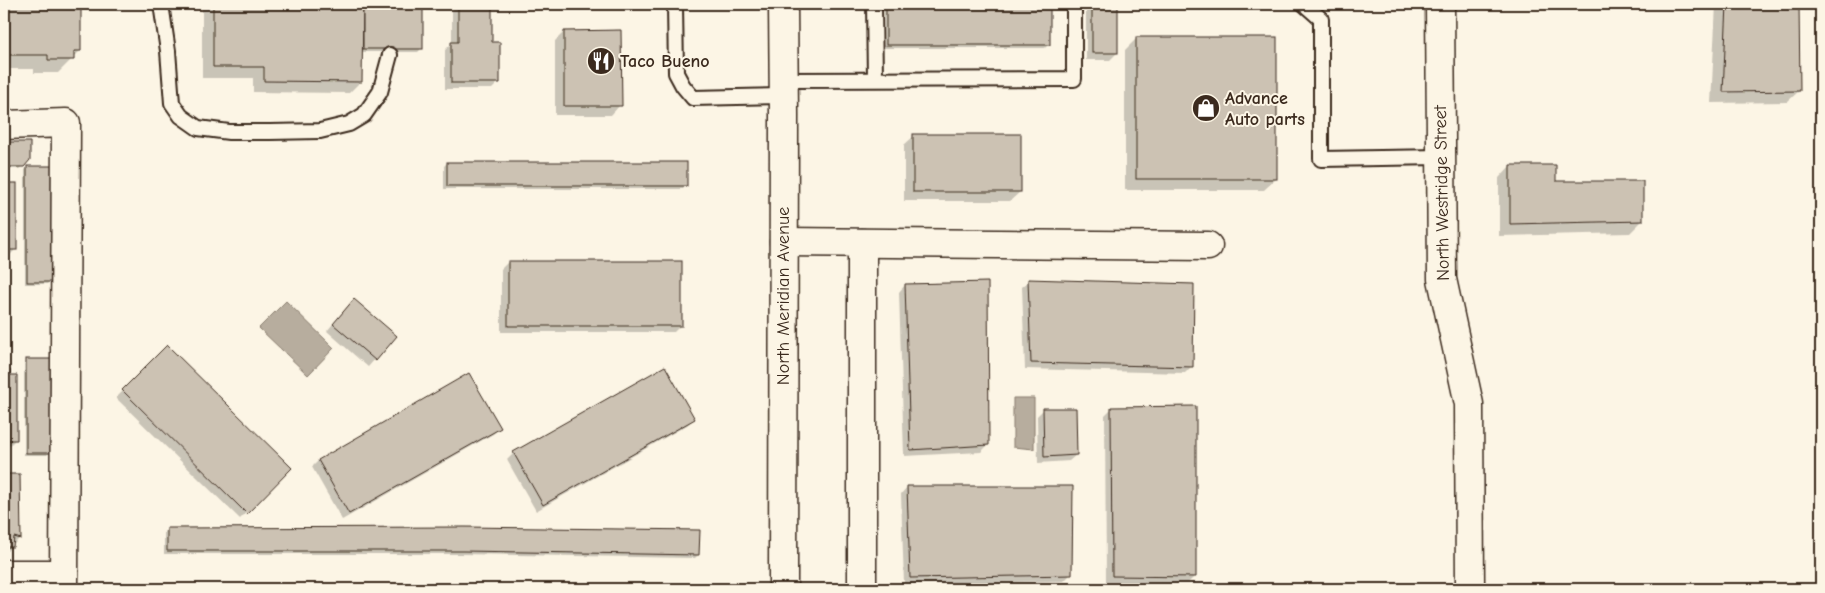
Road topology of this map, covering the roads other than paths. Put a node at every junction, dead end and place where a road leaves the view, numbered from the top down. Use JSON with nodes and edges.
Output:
{"nodes":[{"id":1,"x":161,"y":4,"type":"edge"},
{"id":2,"x":675,"y":4,"type":"edge"},
{"id":3,"x":783,"y":4,"type":"edge"},
{"id":4,"x":874,"y":4,"type":"edge"},
{"id":5,"x":1074,"y":4,"type":"edge"},
{"id":6,"x":1304,"y":4,"type":"edge"},
{"id":7,"x":1440,"y":4,"type":"edge"},
{"id":8,"x":390,"y":55,"type":"dead end"},
{"id":9,"x":876,"y":79,"type":"junction"},
{"id":10,"x":784,"y":88,"type":"junction"},
{"id":11,"x":4,"y":124,"type":"edge"},
{"id":12,"x":1441,"y":157,"type":"junction"},
{"id":13,"x":784,"y":242,"type":"junction"},
{"id":14,"x":862,"y":243,"type":"junction"},
{"id":15,"x":1208,"y":246,"type":"dead end"},
{"id":16,"x":4,"y":574,"type":"edge"},
{"id":17,"x":64,"y":582,"type":"edge"},
{"id":18,"x":782,"y":589,"type":"edge"},
{"id":19,"x":862,"y":589,"type":"edge"},
{"id":20,"x":1470,"y":589,"type":"edge"}],
"edges":[{"from":1,"to":8,"type":"lane"},
{"from":2,"to":10,"type":"lane"},
{"from":3,"to":10,"type":"street","name":"North Meridian Avenue"},
{"from":4,"to":9,"type":"lane"},
{"from":5,"to":9,"type":"lane"},
{"from":6,"to":12,"type":"lane"},
{"from":7,"to":12,"type":"street","name":"North Westridge Street"},
{"from":9,"to":10,"type":"lane"},
{"from":10,"to":13,"type":"street","name":"North Meridian Avenue"},
{"from":11,"to":17,"type":"street"},
{"from":12,"to":20,"type":"street","name":"North Westridge Street"},
{"from":13,"to":14,"type":"street"},
{"from":13,"to":18,"type":"street","name":"North Meridian Avenue"},
{"from":14,"to":15,"type":"street"},
{"from":14,"to":19,"type":"street"},
{"from":16,"to":17,"type":"street"}]}
